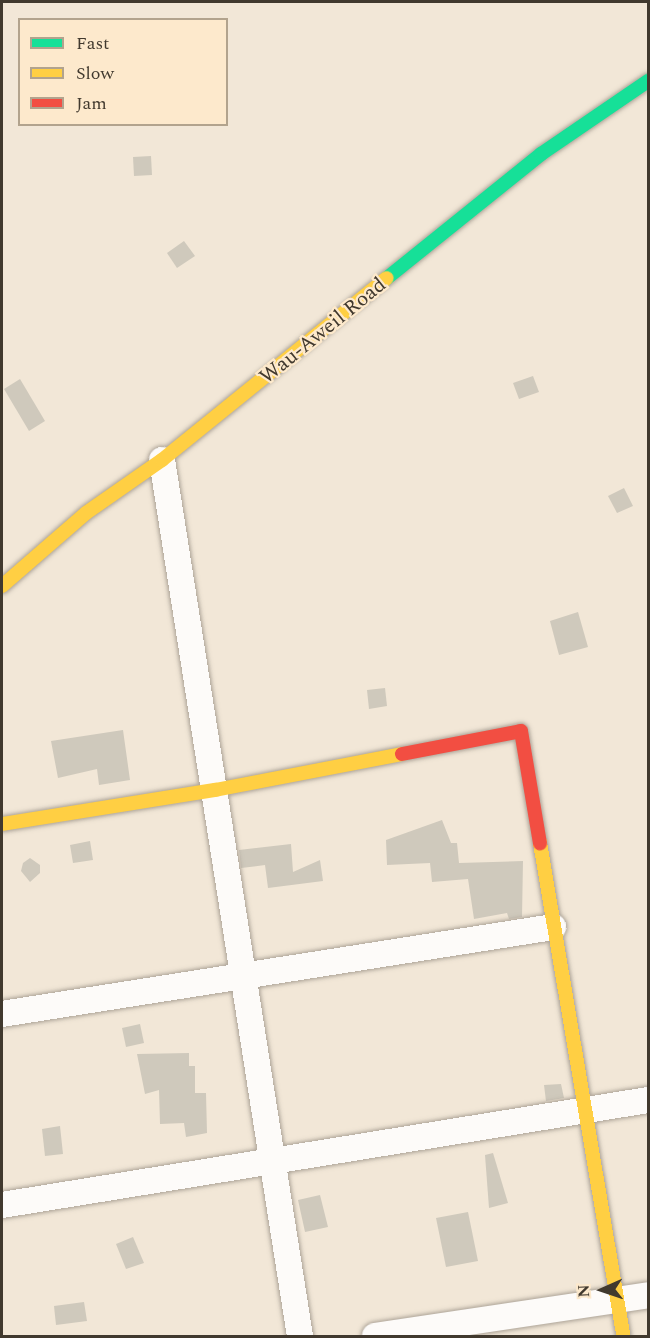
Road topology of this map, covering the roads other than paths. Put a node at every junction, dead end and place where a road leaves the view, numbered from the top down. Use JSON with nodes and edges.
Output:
{"nodes":[{"id":1,"x":648,"y":81,"type":"edge"},
{"id":2,"x":162,"y":460,"type":"junction"},
{"id":3,"x":2,"y":586,"type":"edge"},
{"id":4,"x":215,"y":790,"type":"junction"},
{"id":5,"x":2,"y":824,"type":"edge"},
{"id":6,"x":553,"y":927,"type":"junction"},
{"id":7,"x":245,"y":976,"type":"junction"},
{"id":8,"x":2,"y":1014,"type":"edge"},
{"id":9,"x":648,"y":1100,"type":"edge"},
{"id":10,"x":584,"y":1111,"type":"junction"},
{"id":11,"x":275,"y":1162,"type":"junction"},
{"id":12,"x":2,"y":1205,"type":"edge"},
{"id":13,"x":648,"y":1295,"type":"edge"},
{"id":14,"x":617,"y":1301,"type":"junction"},
{"id":15,"x":300,"y":1336,"type":"edge"},
{"id":16,"x":375,"y":1336,"type":"edge"},
{"id":17,"x":623,"y":1336,"type":"edge"}],
"edges":[{"from":1,"to":2,"type":"street","name":"Wau-Aweil Road"},
{"from":2,"to":3,"type":"street","name":"Wau-Aweil Road"},
{"from":2,"to":4,"type":"street"},
{"from":4,"to":5,"type":"street"},
{"from":4,"to":6,"type":"street"},
{"from":4,"to":7,"type":"street"},
{"from":6,"to":7,"type":"street"},
{"from":6,"to":10,"type":"street"},
{"from":7,"to":8,"type":"street"},
{"from":7,"to":11,"type":"street"},
{"from":9,"to":10,"type":"street"},
{"from":10,"to":11,"type":"street"},
{"from":10,"to":14,"type":"street"},
{"from":11,"to":12,"type":"street"},
{"from":11,"to":15,"type":"street"},
{"from":13,"to":14,"type":"street"},
{"from":14,"to":16,"type":"street"},
{"from":14,"to":17,"type":"street"}]}
